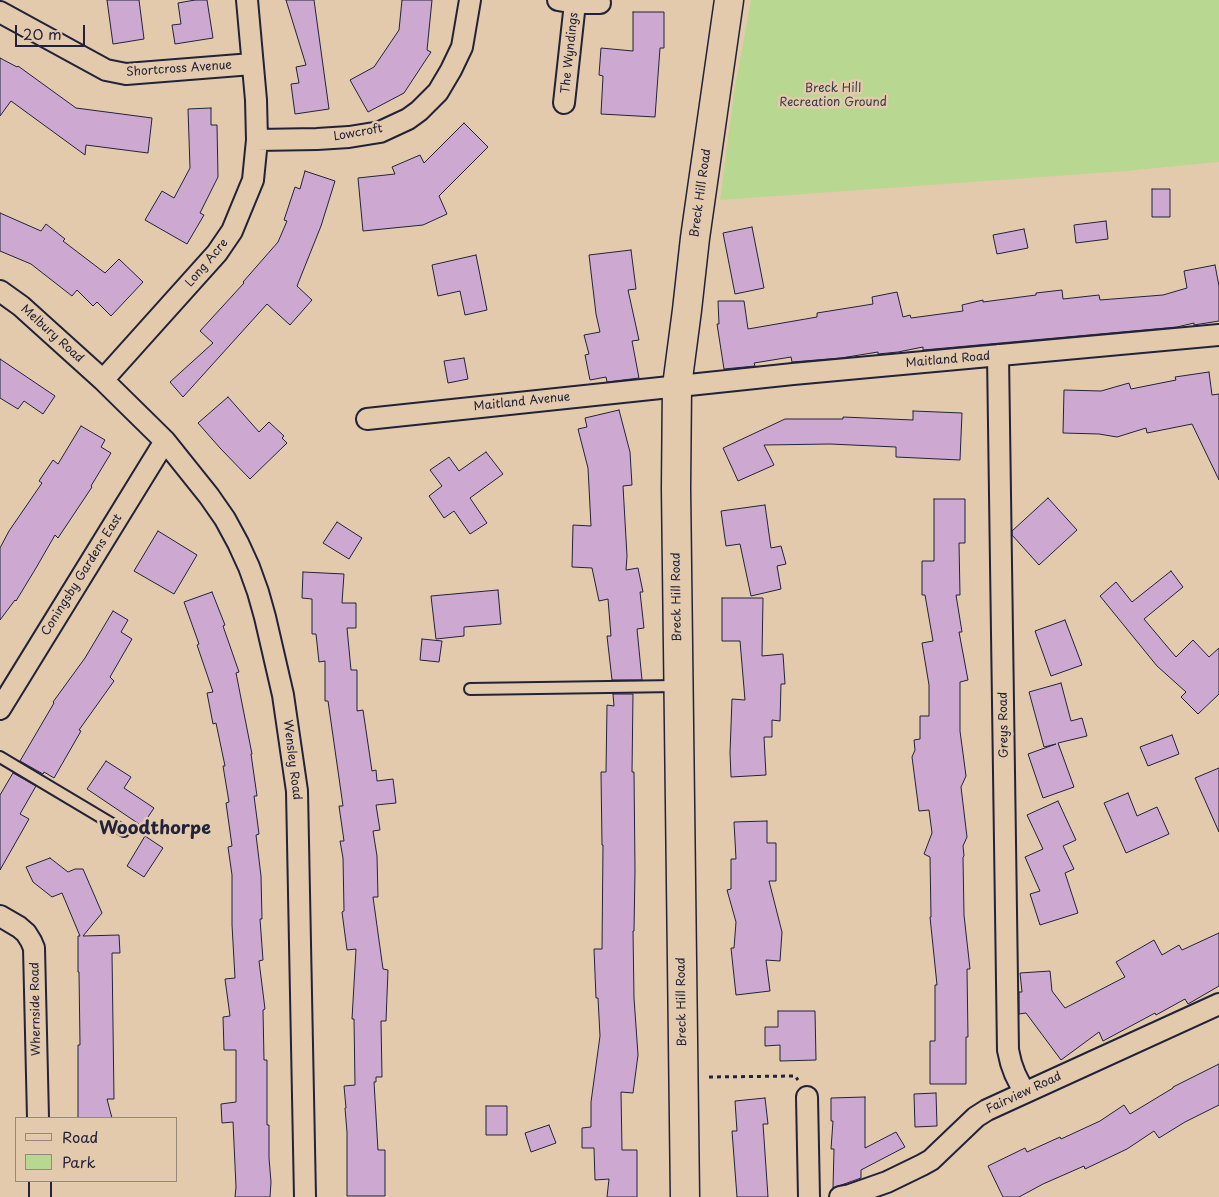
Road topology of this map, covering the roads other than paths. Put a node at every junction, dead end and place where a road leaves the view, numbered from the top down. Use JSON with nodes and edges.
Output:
{"nodes":[{"id":1,"x":247,"y":0,"type":"edge"},
{"id":2,"x":470,"y":0,"type":"edge"},
{"id":3,"x":729,"y":0,"type":"edge"},
{"id":4,"x":566,"y":1,"type":"edge"},
{"id":5,"x":600,"y":3,"type":"dead end"},
{"id":6,"x":0,"y":12,"type":"edge"},
{"id":7,"x":252,"y":64,"type":"junction"},
{"id":8,"x":564,"y":103,"type":"dead end"},
{"id":9,"x":257,"y":140,"type":"junction"},
{"id":10,"x":0,"y":291,"type":"edge"},
{"id":11,"x":1219,"y":335,"type":"edge"},
{"id":12,"x":998,"y":355,"type":"junction"},
{"id":13,"x":103,"y":380,"type":"junction"},
{"id":14,"x":677,"y":386,"type":"junction"},
{"id":15,"x":367,"y":419,"type":"dead end"},
{"id":16,"x":165,"y":440,"type":"junction"},
{"id":17,"x":678,"y":686,"type":"junction"},
{"id":18,"x":470,"y":690,"type":"dead end"},
{"id":19,"x":0,"y":709,"type":"edge"},
{"id":20,"x":0,"y":757,"type":"edge"},
{"id":21,"x":124,"y":831,"type":"dead end"},
{"id":22,"x":0,"y":916,"type":"edge"},
{"id":23,"x":1219,"y":1004,"type":"edge"},
{"id":24,"x":1024,"y":1092,"type":"junction"},
{"id":25,"x":807,"y":1097,"type":"road end"},
{"id":26,"x":38,"y":1117,"type":"edge"},
{"id":27,"x":40,"y":1182,"type":"edge"},
{"id":28,"x":40,"y":1197,"type":"edge"},
{"id":29,"x":304,"y":1197,"type":"edge"},
{"id":30,"x":685,"y":1197,"type":"edge"},
{"id":31,"x":809,"y":1197,"type":"edge"},
{"id":32,"x":840,"y":1197,"type":"edge"}],
"edges":[{"from":1,"to":7,"type":"street","name":"Long Acre"},
{"from":2,"to":9,"type":"street","name":"Lowcroft"},
{"from":3,"to":14,"type":"street","name":"Breck Hill Road"},
{"from":4,"to":5,"type":"street","name":"The Wyndings"},
{"from":4,"to":8,"type":"street","name":"The Wyndings"},
{"from":6,"to":7,"type":"street","name":"Shortcross Avenue"},
{"from":7,"to":9,"type":"street","name":"Long Acre"},
{"from":9,"to":13,"type":"street","name":"Long Acre"},
{"from":10,"to":13,"type":"street","name":"Melbury Road"},
{"from":11,"to":12,"type":"street","name":"Maitland Road"},
{"from":12,"to":14,"type":"street","name":"Maitland Road"},
{"from":12,"to":24,"type":"street","name":"Greys Road"},
{"from":13,"to":16,"type":"street","name":"Wensley Road"},
{"from":14,"to":15,"type":"street","name":"Maitland Avenue"},
{"from":14,"to":17,"type":"street","name":"Breck Hill Road"},
{"from":16,"to":19,"type":"street","name":"Coningsby Gardens East"},
{"from":16,"to":29,"type":"street","name":"Wensley Road"},
{"from":17,"to":18,"type":"lane"},
{"from":17,"to":30,"type":"street","name":"Breck Hill Road"},
{"from":20,"to":21,"type":"lane"},
{"from":22,"to":26,"type":"street","name":"Whernside Road"},
{"from":23,"to":24,"type":"street","name":"Fairview Road"},
{"from":24,"to":32,"type":"street","name":"Fairview Road"},
{"from":25,"to":31,"type":"street"},
{"from":27,"to":28,"type":"street"}]}
